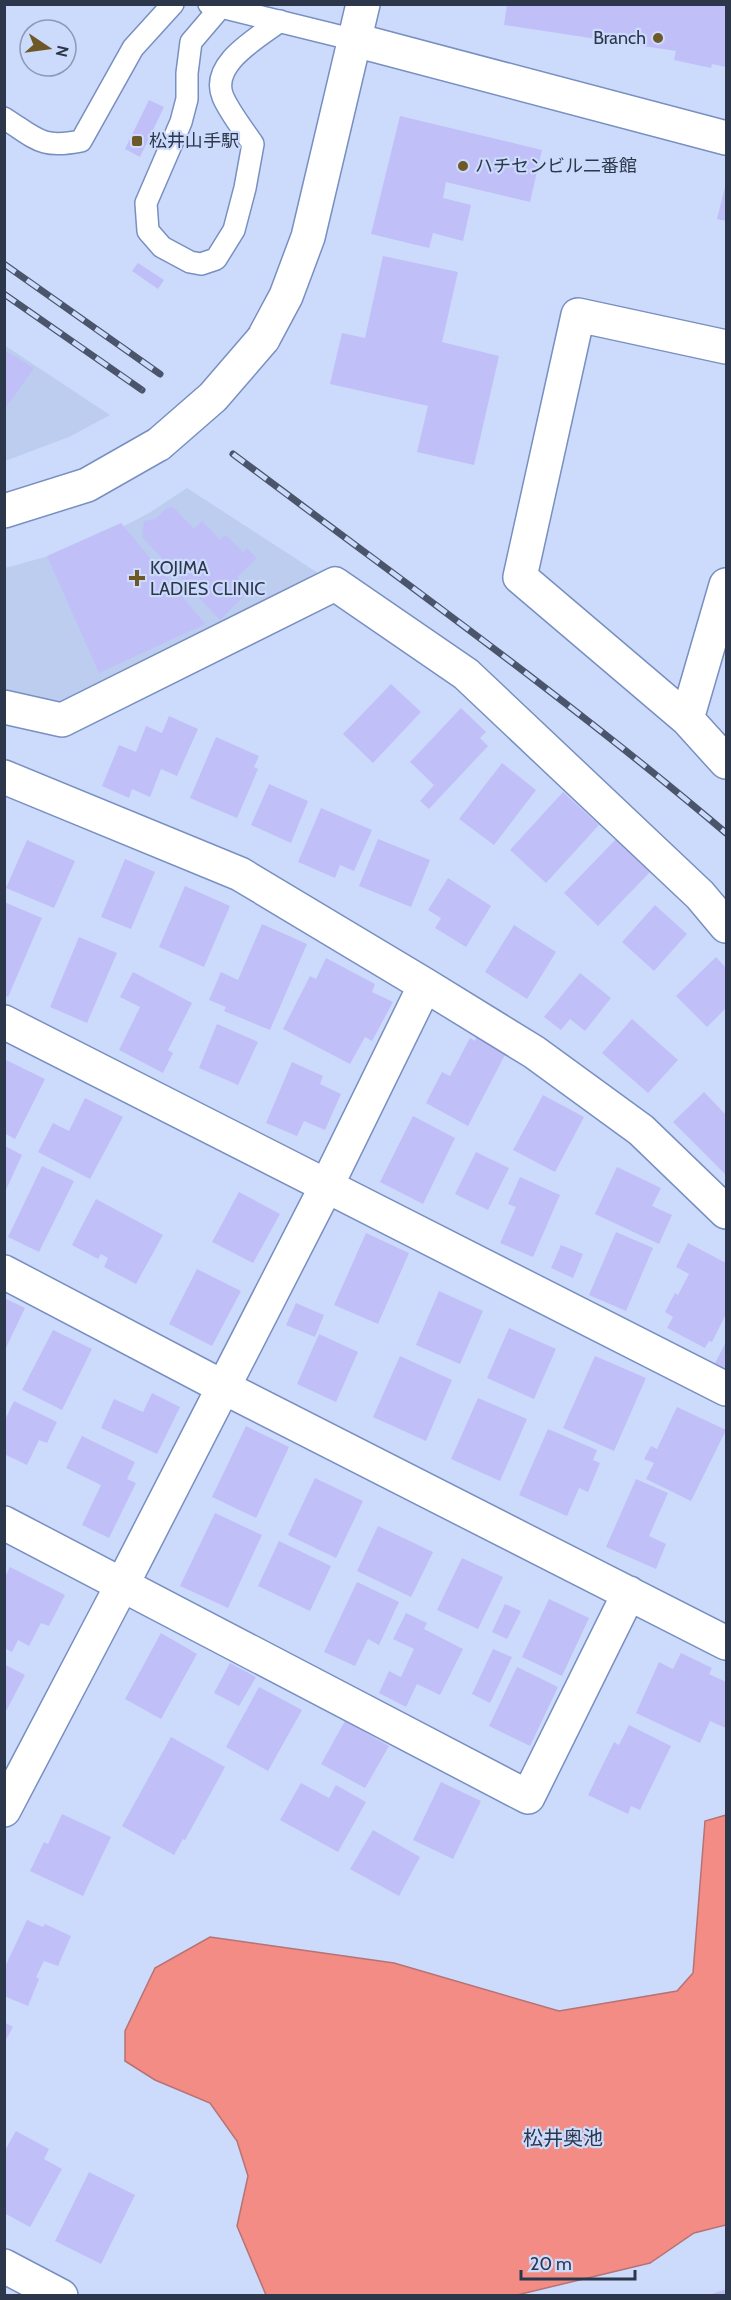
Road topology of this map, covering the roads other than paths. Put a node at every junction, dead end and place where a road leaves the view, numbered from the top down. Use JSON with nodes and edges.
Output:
{"nodes":[{"id":1,"x":173,"y":4,"type":"edge"},
{"id":2,"x":363,"y":4,"type":"edge"},
{"id":3,"x":215,"y":6,"type":"edge"},
{"id":4,"x":280,"y":21,"type":"junction"},
{"id":5,"x":355,"y":40,"type":"junction"},
{"id":6,"x":4,"y":118,"type":"edge"},
{"id":7,"x":726,"y":138,"type":"edge"},
{"id":8,"x":726,"y":347,"type":"edge"},
{"id":9,"x":4,"y":511,"type":"edge"},
{"id":10,"x":726,"y":585,"type":"edge"},
{"id":11,"x":4,"y":707,"type":"edge"},
{"id":12,"x":687,"y":719,"type":"junction"},
{"id":13,"x":726,"y":762,"type":"edge"},
{"id":14,"x":4,"y":777,"type":"edge"},
{"id":15,"x":726,"y":926,"type":"edge"},
{"id":16,"x":425,"y":985,"type":"junction"},
{"id":17,"x":4,"y":1022,"type":"edge"},
{"id":18,"x":327,"y":1187,"type":"junction"},
{"id":19,"x":726,"y":1212,"type":"edge"},
{"id":20,"x":4,"y":1272,"type":"edge"},
{"id":21,"x":224,"y":1387,"type":"junction"},
{"id":22,"x":726,"y":1389,"type":"edge"},
{"id":23,"x":4,"y":1523,"type":"edge"},
{"id":24,"x":122,"y":1585,"type":"junction"},
{"id":25,"x":629,"y":1593,"type":"junction"},
{"id":26,"x":726,"y":1643,"type":"edge"},
{"id":27,"x":8,"y":1794,"type":"edge"},
{"id":28,"x":4,"y":2266,"type":"edge"},
{"id":29,"x":61,"y":2295,"type":"edge"}],
"edges":[{"from":1,"to":6,"type":"lane"},
{"from":2,"to":5,"type":"street"},
{"from":3,"to":4,"type":"lane"},
{"from":3,"to":4,"type":"lane"},
{"from":4,"to":5,"type":"lane"},
{"from":5,"to":7,"type":"street"},
{"from":5,"to":9,"type":"street","bridge":true},
{"from":8,"to":12,"type":"street"},
{"from":10,"to":12,"type":"street"},
{"from":11,"to":15,"type":"street"},
{"from":12,"to":13,"type":"street"},
{"from":14,"to":16,"type":"street"},
{"from":16,"to":18,"type":"street"},
{"from":16,"to":19,"type":"street"},
{"from":17,"to":18,"type":"street"},
{"from":18,"to":21,"type":"street"},
{"from":18,"to":22,"type":"street"},
{"from":20,"to":21,"type":"street"},
{"from":21,"to":24,"type":"street"},
{"from":21,"to":25,"type":"street"},
{"from":23,"to":24,"type":"street"},
{"from":24,"to":25,"type":"street"},
{"from":24,"to":27,"type":"street"},
{"from":25,"to":26,"type":"street"},
{"from":28,"to":29,"type":"street"}]}
